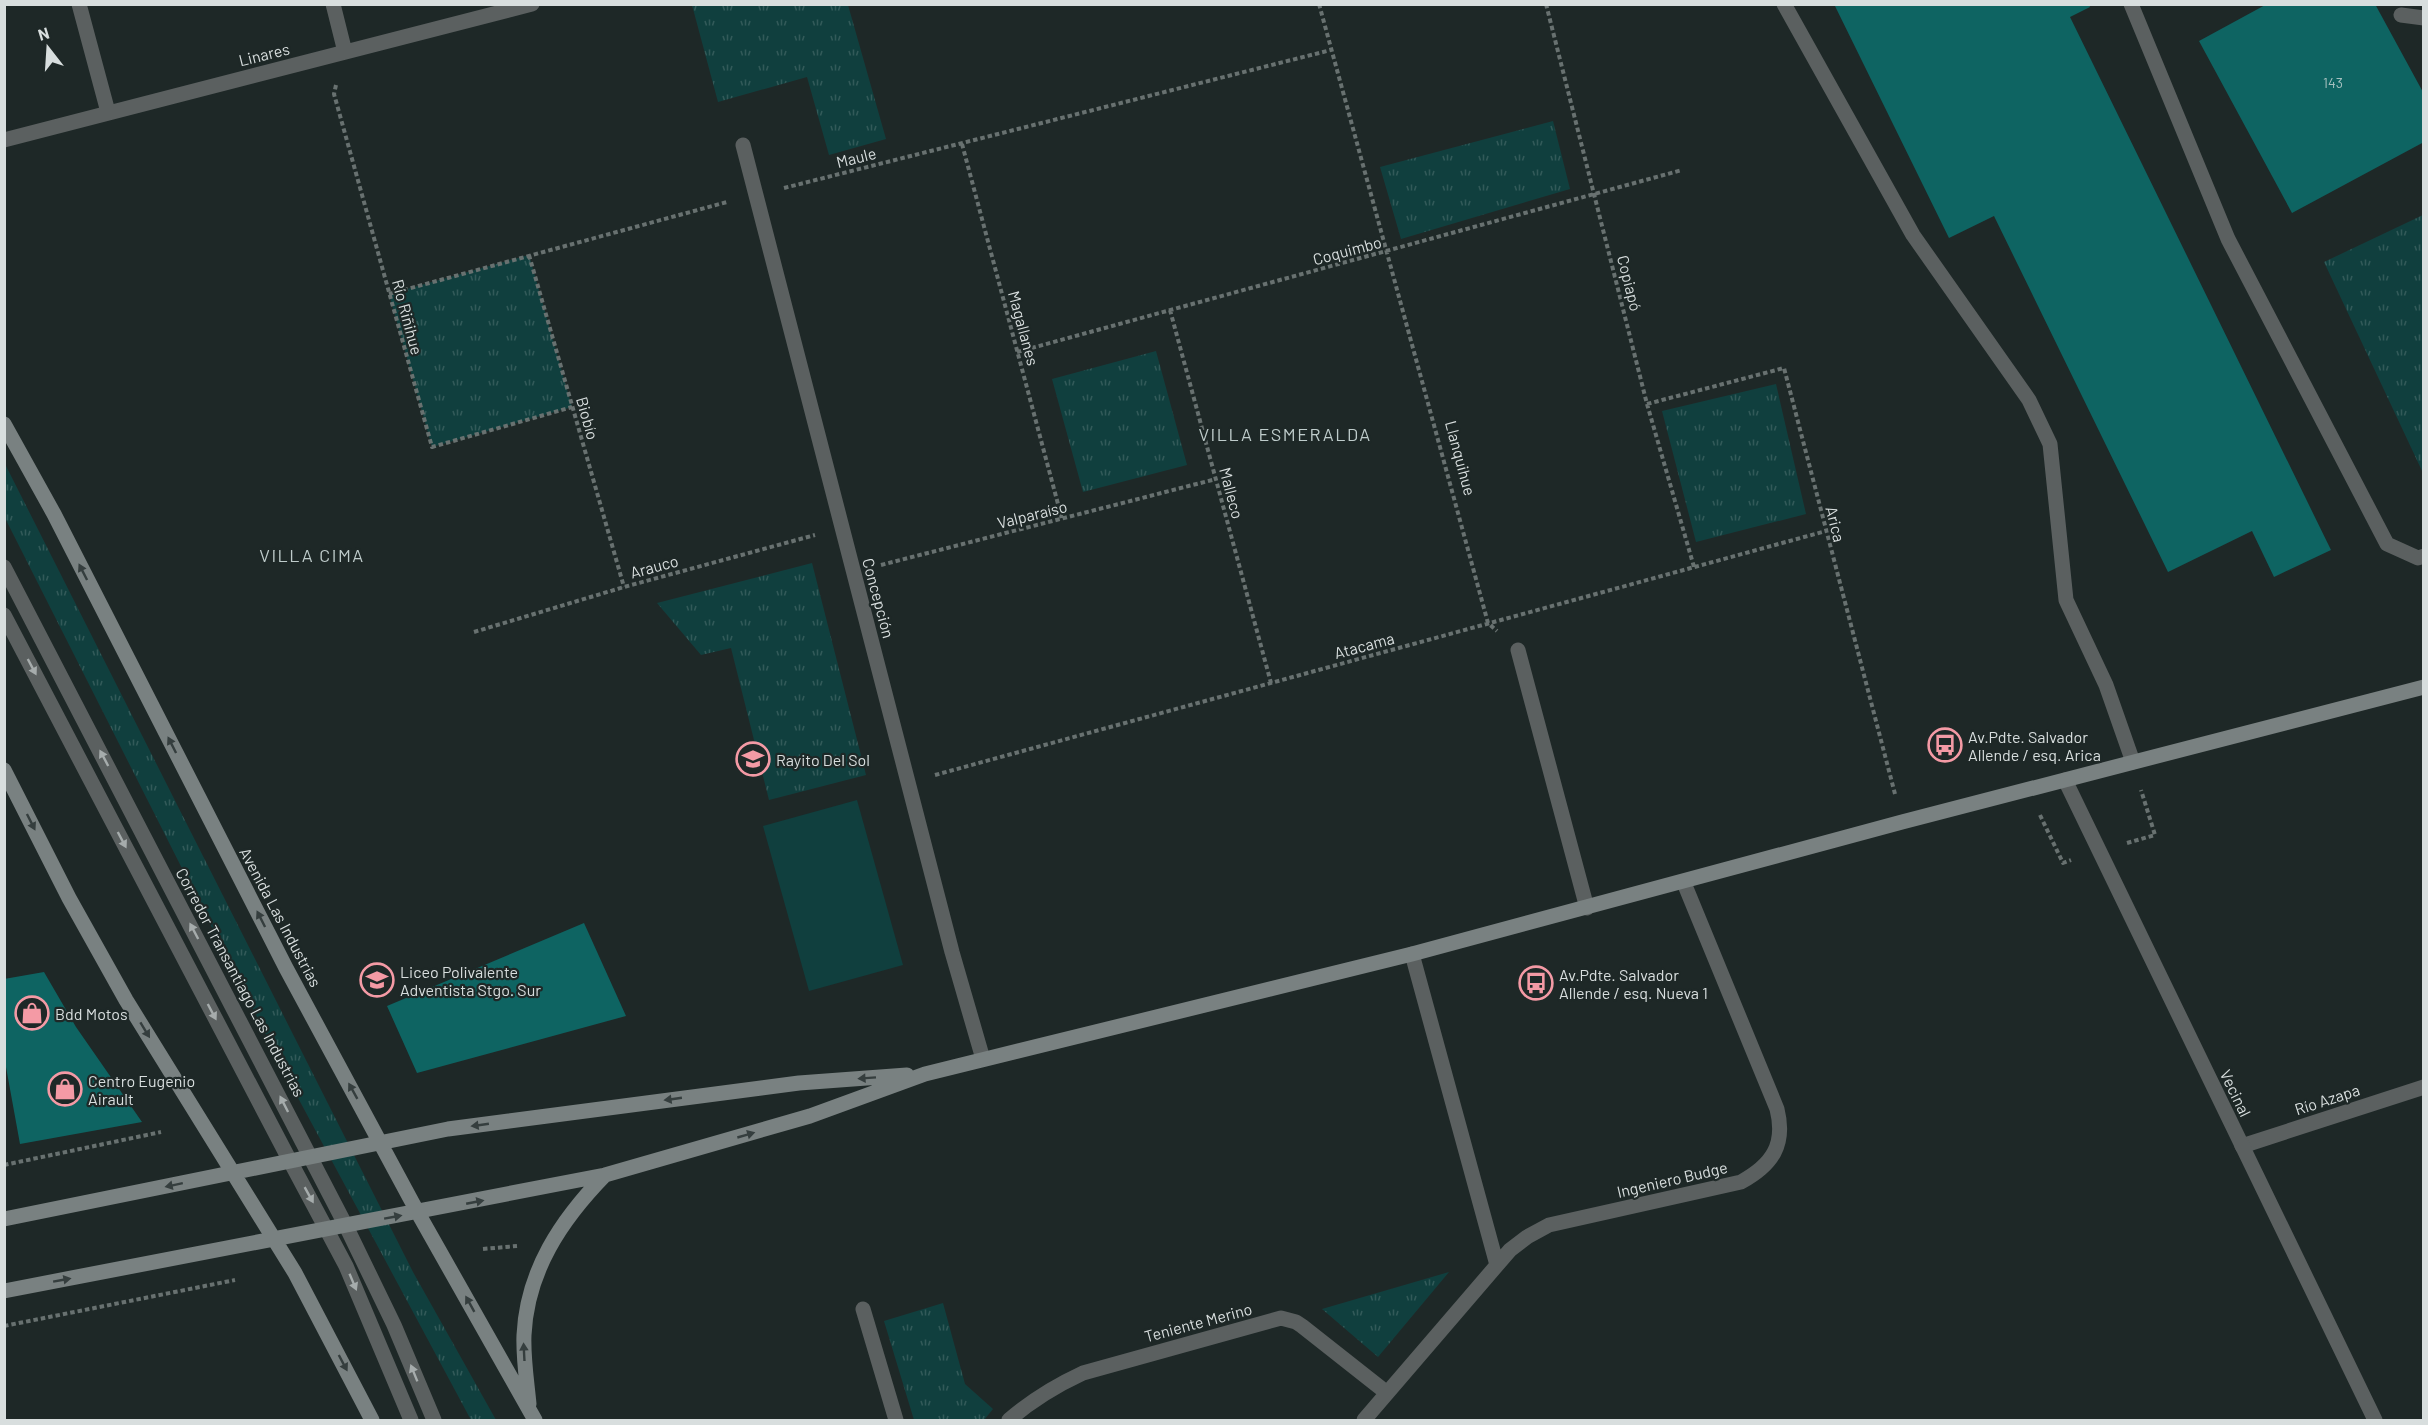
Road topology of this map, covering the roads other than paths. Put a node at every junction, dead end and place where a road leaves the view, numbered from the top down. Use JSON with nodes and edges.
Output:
{"nodes":[{"id":1,"x":79,"y":4,"type":"edge"},
{"id":2,"x":333,"y":4,"type":"edge"},
{"id":3,"x":532,"y":4,"type":"edge"},
{"id":4,"x":1784,"y":4,"type":"edge"},
{"id":5,"x":2131,"y":4,"type":"edge"},
{"id":6,"x":2401,"y":15,"type":"dead end"},
{"id":7,"x":2424,"y":18,"type":"edge"},
{"id":8,"x":345,"y":52,"type":"junction"},
{"id":9,"x":108,"y":112,"type":"junction"},
{"id":10,"x":4,"y":140,"type":"edge"},
{"id":11,"x":743,"y":145,"type":"dead end"},
{"id":12,"x":4,"y":424,"type":"edge"},
{"id":13,"x":2424,"y":556,"type":"edge"},
{"id":14,"x":4,"y":567,"type":"edge"},
{"id":15,"x":4,"y":615,"type":"edge"},
{"id":16,"x":1518,"y":650,"type":"road end"},
{"id":17,"x":2424,"y":687,"type":"edge"},
{"id":18,"x":2133,"y":762,"type":"junction"},
{"id":19,"x":4,"y":770,"type":"edge"},
{"id":20,"x":2065,"y":780,"type":"junction"},
{"id":21,"x":1684,"y":883,"type":"junction"},
{"id":22,"x":1587,"y":908,"type":"junction"},
{"id":23,"x":1412,"y":954,"type":"junction"},
{"id":24,"x":983,"y":1059,"type":"junction"},
{"id":25,"x":925,"y":1074,"type":"junction"},
{"id":26,"x":2424,"y":1087,"type":"edge"},
{"id":27,"x":380,"y":1143,"type":"junction"},
{"id":28,"x":2242,"y":1146,"type":"junction"},
{"id":29,"x":310,"y":1157,"type":"junction"},
{"id":30,"x":290,"y":1161,"type":"junction"},
{"id":31,"x":232,"y":1173,"type":"junction"},
{"id":32,"x":605,"y":1175,"type":"junction"},
{"id":33,"x":418,"y":1213,"type":"junction"},
{"id":34,"x":4,"y":1219,"type":"edge"},
{"id":35,"x":346,"y":1226,"type":"junction"},
{"id":36,"x":328,"y":1229,"type":"junction"},
{"id":37,"x":274,"y":1239,"type":"junction"},
{"id":38,"x":1497,"y":1264,"type":"junction"},
{"id":39,"x":4,"y":1291,"type":"edge"},
{"id":40,"x":863,"y":1310,"type":"dead end"},
{"id":41,"x":1387,"y":1393,"type":"junction"},
{"id":42,"x":532,"y":1415,"type":"edge"},
{"id":43,"x":372,"y":1420,"type":"edge"},
{"id":44,"x":411,"y":1420,"type":"edge"},
{"id":45,"x":434,"y":1420,"type":"edge"},
{"id":46,"x":896,"y":1420,"type":"edge"},
{"id":47,"x":1009,"y":1420,"type":"edge"},
{"id":48,"x":1364,"y":1420,"type":"edge"},
{"id":49,"x":2375,"y":1420,"type":"edge"}],
"edges":[{"from":1,"to":9,"type":"street"},
{"from":2,"to":8,"type":"street"},
{"from":3,"to":8,"type":"street","name":"Linares"},
{"from":4,"to":18,"type":"street"},
{"from":5,"to":13,"type":"street"},
{"from":6,"to":7,"type":"street"},
{"from":8,"to":9,"type":"street","name":"Linares"},
{"from":9,"to":10,"type":"street","name":"Linares"},
{"from":11,"to":24,"type":"street","name":"Concepción"},
{"from":27,"to":12,"type":"main road","name":"Avenida Las Industrias","one_way":true},
{"from":29,"to":14,"type":"street","name":"Corredor Transantiago Las Industrias","one_way":true},
{"from":15,"to":30,"type":"street","one_way":true},
{"from":16,"to":22,"type":"street"},
{"from":17,"to":18,"type":"main road"},
{"from":18,"to":20,"type":"main road"},
{"from":19,"to":31,"type":"main road","one_way":true},
{"from":20,"to":21,"type":"main road"},
{"from":20,"to":28,"type":"street","name":"Vecinal"},
{"from":21,"to":22,"type":"main road"},
{"from":21,"to":38,"type":"street","name":"Ingeniero Budge"},
{"from":22,"to":23,"type":"main road"},
{"from":23,"to":24,"type":"main road"},
{"from":23,"to":38,"type":"street"},
{"from":24,"to":25,"type":"main road"},
{"from":25,"to":27,"type":"main road","one_way":true},
{"from":32,"to":25,"type":"main road","one_way":true},
{"from":26,"to":28,"type":"street","name":"Río Azapa"},
{"from":27,"to":29,"type":"main road"},
{"from":27,"to":33,"type":"main road","name":"Avenida Las Industrias"},
{"from":28,"to":49,"type":"street","name":"Vecinal"},
{"from":29,"to":30,"type":"main road"},
{"from":29,"to":35,"type":"street","name":"Corredor Transantiago Las Industrias"},
{"from":30,"to":31,"type":"main road"},
{"from":30,"to":36,"type":"street","one_way":true},
{"from":31,"to":34,"type":"main road","one_way":true},
{"from":31,"to":37,"type":"main road"},
{"from":33,"to":32,"type":"main road","one_way":true},
{"from":42,"to":32,"type":"main road","one_way":true},
{"from":35,"to":33,"type":"main road","one_way":true},
{"from":42,"to":33,"type":"main road","name":"Avenida Las Industrias","one_way":true},
{"from":35,"to":36,"type":"main road"},
{"from":45,"to":35,"type":"street","name":"Corredor Transantiago Las Industrias","one_way":true},
{"from":36,"to":37,"type":"main road"},
{"from":36,"to":44,"type":"street","one_way":true},
{"from":39,"to":37,"type":"main road","one_way":true},
{"from":37,"to":43,"type":"main road","one_way":true},
{"from":38,"to":41,"type":"street","name":"Ingeniero Budge"},
{"from":40,"to":46,"type":"street"},
{"from":41,"to":47,"type":"street","name":"Teniente Merino"},
{"from":41,"to":48,"type":"street","name":"Ingeniero Budge"}]}
